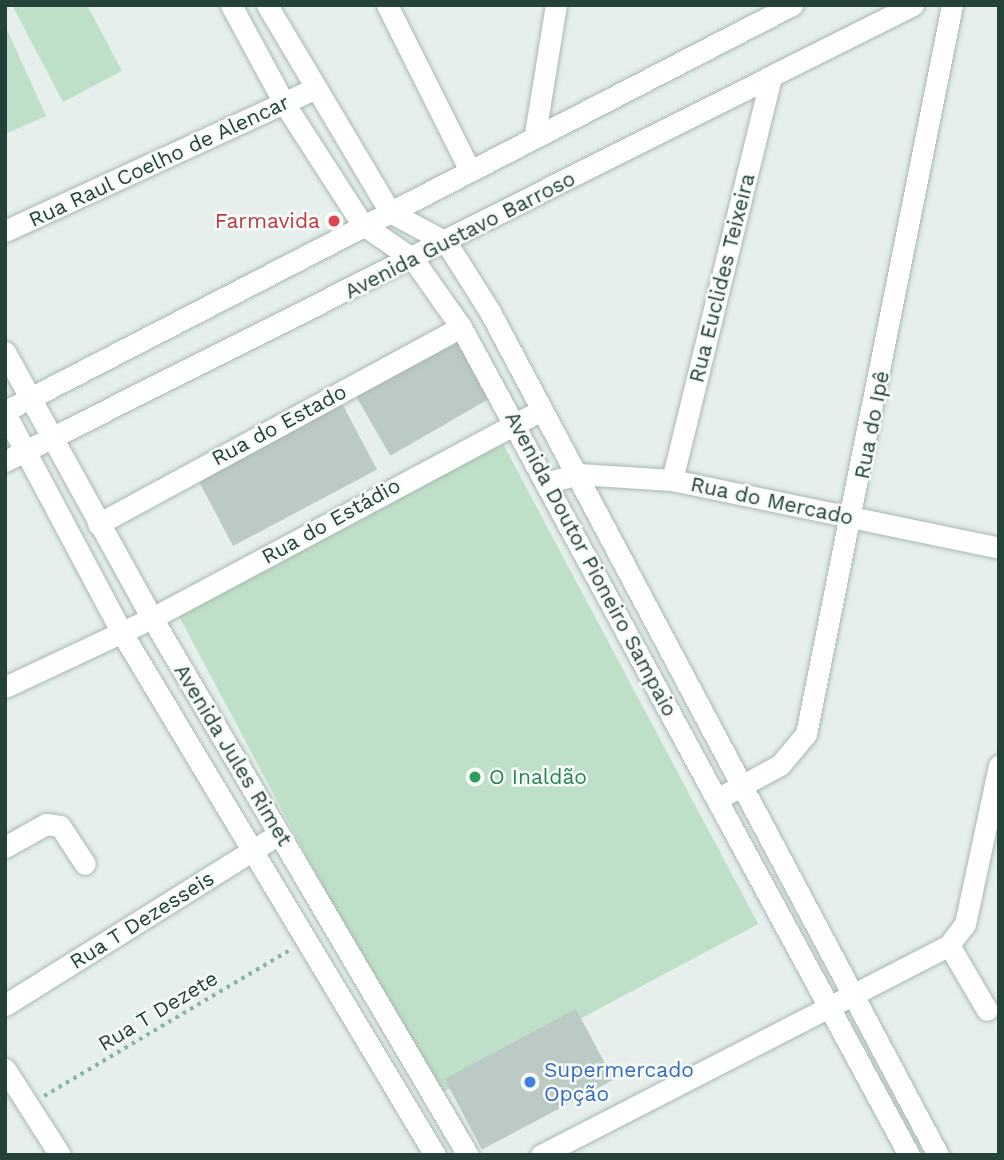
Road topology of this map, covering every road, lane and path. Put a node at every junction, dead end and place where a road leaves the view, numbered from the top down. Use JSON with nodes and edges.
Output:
{"nodes":[{"id":1,"x":231,"y":5,"type":"edge"},
{"id":2,"x":267,"y":5,"type":"edge"},
{"id":3,"x":387,"y":5,"type":"edge"},
{"id":4,"x":556,"y":5,"type":"edge"},
{"id":5,"x":792,"y":5,"type":"edge"},
{"id":6,"x":913,"y":5,"type":"edge"},
{"id":7,"x":952,"y":5,"type":"edge"},
{"id":8,"x":771,"y":77,"type":"junction"},
{"id":9,"x":312,"y":90,"type":"junction"},
{"id":10,"x":284,"y":103,"type":"junction"},
{"id":11,"x":535,"y":134,"type":"junction"},
{"id":12,"x":468,"y":169,"type":"junction"},
{"id":13,"x":390,"y":212,"type":"junction"},
{"id":14,"x":362,"y":224,"type":"junction"},
{"id":15,"x":5,"y":231,"type":"edge"},
{"id":16,"x":446,"y":242,"type":"junction"},
{"id":17,"x":413,"y":259,"type":"junction"},
{"id":18,"x":461,"y":327,"type":"junction"},
{"id":19,"x":5,"y":352,"type":"edge"},
{"id":20,"x":30,"y":397,"type":"junction"},
{"id":21,"x":541,"y":410,"type":"junction"},
{"id":22,"x":5,"y":412,"type":"edge"},
{"id":23,"x":514,"y":420,"type":"junction"},
{"id":24,"x":54,"y":437,"type":"junction"},
{"id":25,"x":26,"y":451,"type":"junction"},
{"id":26,"x":5,"y":461,"type":"edge"},
{"id":27,"x":579,"y":474,"type":"junction"},
{"id":28,"x":673,"y":480,"type":"junction"},
{"id":29,"x":545,"y":483,"type":"junction"},
{"id":30,"x":854,"y":519,"type":"junction"},
{"id":31,"x":98,"y":524,"type":"junction"},
{"id":32,"x":999,"y":548,"type":"edge"},
{"id":33,"x":152,"y":618,"type":"junction"},
{"id":34,"x":122,"y":633,"type":"junction"},
{"id":35,"x":5,"y":687,"type":"edge"},
{"id":36,"x":225,"y":741,"type":"junction"},
{"id":37,"x":196,"y":757,"type":"junction"},
{"id":38,"x":999,"y":766,"type":"edge"},
{"id":39,"x":742,"y":786,"type":"junction"},
{"id":40,"x":718,"y":799,"type":"junction"},
{"id":41,"x":279,"y":834,"type":"junction"},
{"id":42,"x":5,"y":848,"type":"edge"},
{"id":43,"x":252,"y":852,"type":"junction"},
{"id":44,"x":85,"y":864,"type":"dead end"},
{"id":45,"x":304,"y":942,"type":"junction"},
{"id":46,"x":949,"y":945,"type":"junction"},
{"id":47,"x":853,"y":990,"type":"junction"},
{"id":48,"x":828,"y":1004,"type":"junction"},
{"id":49,"x":5,"y":1005,"type":"edge"},
{"id":50,"x":987,"y":1010,"type":"dead end"},
{"id":51,"x":5,"y":1069,"type":"edge"},
{"id":52,"x":28,"y":1106,"type":"junction"},
{"id":53,"x":60,"y":1155,"type":"edge"},
{"id":54,"x":435,"y":1155,"type":"edge"},
{"id":55,"x":468,"y":1155,"type":"edge"},
{"id":56,"x":541,"y":1155,"type":"edge"},
{"id":57,"x":909,"y":1155,"type":"edge"},
{"id":58,"x":938,"y":1155,"type":"edge"}],
"edges":[{"from":1,"to":10,"type":"street","name":"Avenida Doutor Pioneiro Sampaio"},
{"from":2,"to":9,"type":"street"},
{"from":3,"to":12,"type":"street"},
{"from":4,"to":11,"type":"street"},
{"from":5,"to":11,"type":"street"},
{"from":6,"to":8,"type":"street","name":"Avenida Gustavo Barroso"},
{"from":7,"to":30,"type":"street","name":"Rua do Ipê"},
{"from":8,"to":16,"type":"street","name":"Avenida Gustavo Barroso"},
{"from":8,"to":28,"type":"street","name":"Rua Euclides Teixeira"},
{"from":9,"to":10,"type":"street","name":"Rua Raul Coelho de Alencar"},
{"from":9,"to":13,"type":"street"},
{"from":10,"to":14,"type":"street","name":"Avenida Doutor Pioneiro Sampaio"},
{"from":10,"to":15,"type":"street","name":"Rua Raul Coelho de Alencar"},
{"from":11,"to":12,"type":"street"},
{"from":12,"to":13,"type":"street"},
{"from":13,"to":14,"type":"street"},
{"from":13,"to":16,"type":"street"},
{"from":14,"to":17,"type":"street","name":"Avenida Doutor Pioneiro Sampaio"},
{"from":14,"to":20,"type":"street"},
{"from":16,"to":17,"type":"street","name":"Avenida Gustavo Barroso"},
{"from":16,"to":21,"type":"street","name":"Avenida Doutor Pioneiro Sampaio"},
{"from":17,"to":18,"type":"street","name":"Avenida Doutor Pioneiro Sampaio"},
{"from":17,"to":24,"type":"street","name":"Avenida Gustavo Barroso"},
{"from":18,"to":23,"type":"street","name":"Avenida Doutor Pioneiro Sampaio"},
{"from":18,"to":31,"type":"street","name":"Rua do Estado"},
{"from":19,"to":20,"type":"street","name":"Avenida Jules Rimet"},
{"from":20,"to":22,"type":"street"},
{"from":20,"to":24,"type":"street","name":"Avenida Jules Rimet"},
{"from":21,"to":23,"type":"street","name":"Rua do Estádio"},
{"from":21,"to":27,"type":"street","name":"Avenida Doutor Pioneiro Sampaio"},
{"from":22,"to":25,"type":"street","name":"Avenida Jules Rimet"},
{"from":23,"to":29,"type":"street","name":"Avenida Doutor Pioneiro Sampaio"},
{"from":23,"to":33,"type":"street","name":"Rua do Estádio"},
{"from":24,"to":25,"type":"street","name":"Avenida Gustavo Barroso"},
{"from":24,"to":31,"type":"street","name":"Avenida Jules Rimet"},
{"from":25,"to":26,"type":"street","name":"Avenida Gustavo Barroso"},
{"from":25,"to":34,"type":"street","name":"Avenida Jules Rimet"},
{"from":27,"to":28,"type":"street","name":"Rua do Mercado"},
{"from":27,"to":29,"type":"street","name":"Rua do Mercado"},
{"from":27,"to":39,"type":"street","name":"Avenida Doutor Pioneiro Sampaio"},
{"from":28,"to":30,"type":"street","name":"Rua do Mercado"},
{"from":29,"to":40,"type":"street","name":"Avenida Doutor Pioneiro Sampaio"},
{"from":30,"to":32,"type":"street","name":"Rua do Mercado"},
{"from":30,"to":39,"type":"street","name":"Rua do Ipê"},
{"from":31,"to":33,"type":"street","name":"Avenida Jules Rimet"},
{"from":33,"to":34,"type":"street","name":"Rua do Estádio"},
{"from":33,"to":36,"type":"street","name":"Avenida Jules Rimet"},
{"from":34,"to":35,"type":"street","name":"Rua do Estádio"},
{"from":34,"to":37,"type":"street","name":"Avenida Jules Rimet"},
{"from":36,"to":37,"type":"street"},
{"from":36,"to":41,"type":"street","name":"Avenida Jules Rimet"},
{"from":37,"to":43,"type":"street","name":"Avenida Jules Rimet"},
{"from":38,"to":46,"type":"street"},
{"from":39,"to":40,"type":"street","name":"Rua do Ipê"},
{"from":39,"to":47,"type":"street","name":"Avenida Doutor Pioneiro Sampaio"},
{"from":40,"to":48,"type":"street","name":"Avenida Doutor Pioneiro Sampaio"},
{"from":41,"to":43,"type":"street","name":"Rua T Dezesseis"},
{"from":41,"to":55,"type":"street","name":"Avenida Jules Rimet"},
{"from":42,"to":44,"type":"street"},
{"from":43,"to":45,"type":"street","name":"Avenida Jules Rimet"},
{"from":43,"to":49,"type":"street","name":"Rua T Dezesseis"},
{"from":45,"to":52,"type":"path","name":"Rua T Dezete"},
{"from":45,"to":54,"type":"street","name":"Avenida Jules Rimet"},
{"from":46,"to":47,"type":"street"},
{"from":46,"to":50,"type":"street"},
{"from":47,"to":48,"type":"street"},
{"from":47,"to":58,"type":"street","name":"Avenida Doutor Pioneiro Sampaio"},
{"from":48,"to":56,"type":"street"},
{"from":48,"to":57,"type":"street","name":"Avenida Doutor Pioneiro Sampaio"},
{"from":51,"to":52,"type":"street"},
{"from":52,"to":53,"type":"street"}]}
